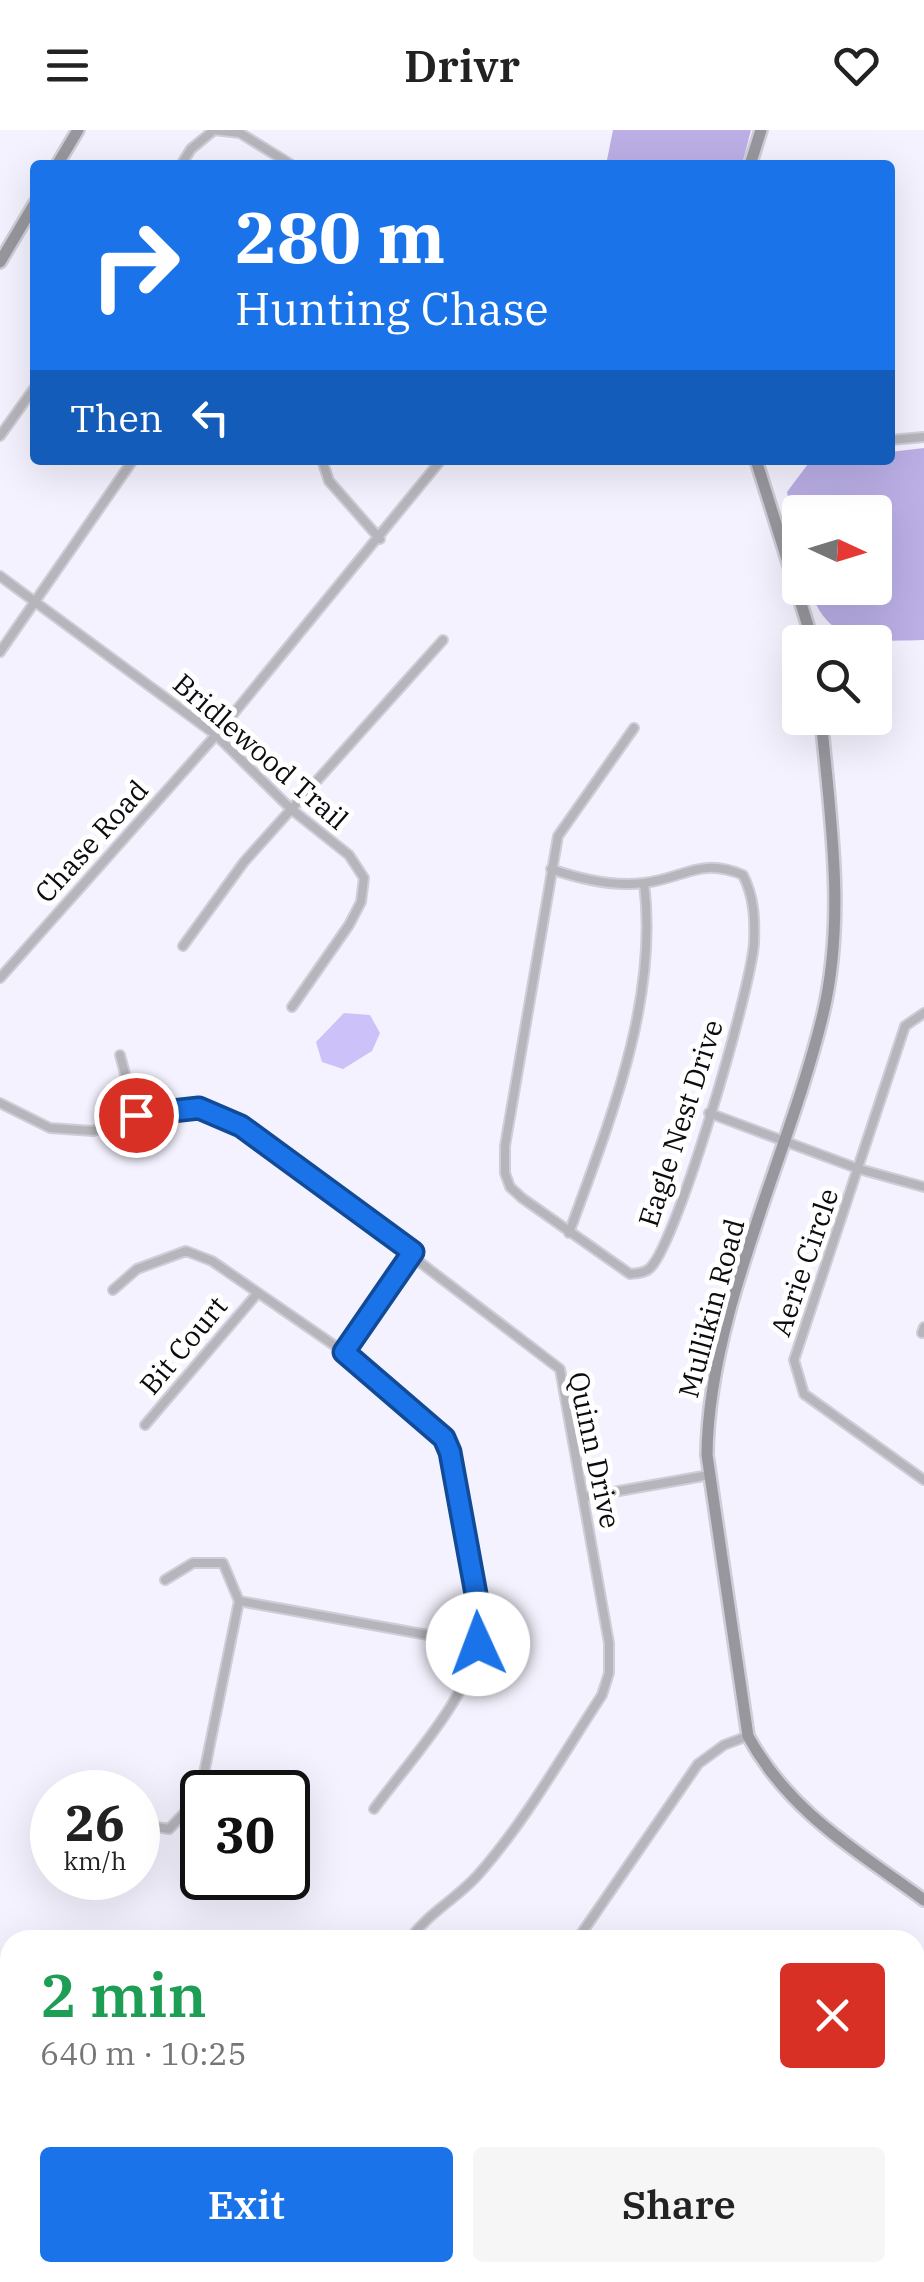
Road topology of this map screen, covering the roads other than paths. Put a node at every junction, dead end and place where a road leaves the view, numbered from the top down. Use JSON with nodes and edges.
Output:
{"nodes":[{"id":1,"x":78,"y":130,"type":"edge"},
{"id":2,"x":214,"y":130,"type":"edge"},
{"id":3,"x":761,"y":130,"type":"edge"},
{"id":4,"x":60,"y":160,"type":"edge"},
{"id":5,"x":185,"y":160,"type":"edge"},
{"id":6,"x":284,"y":160,"type":"edge"},
{"id":7,"x":752,"y":160,"type":"edge"},
{"id":8,"x":30,"y":211,"type":"edge"},
{"id":9,"x":0,"y":262,"type":"edge"},
{"id":10,"x":30,"y":394,"type":"edge"},
{"id":11,"x":0,"y":436,"type":"edge"},
{"id":12,"x":924,"y":437,"type":"edge"},
{"id":13,"x":895,"y":440,"type":"edge"},
{"id":14,"x":129,"y":465,"type":"edge"},
{"id":15,"x":323,"y":465,"type":"edge"},
{"id":16,"x":438,"y":465,"type":"edge"},
{"id":17,"x":758,"y":465,"type":"edge"},
{"id":18,"x":380,"y":539,"type":"junction"},
{"id":19,"x":0,"y":576,"type":"edge"},
{"id":20,"x":36,"y":603,"type":"junction"},
{"id":21,"x":808,"y":625,"type":"edge"},
{"id":22,"x":443,"y":640,"type":"dead end"},
{"id":23,"x":0,"y":652,"type":"edge"},
{"id":24,"x":634,"y":728,"type":"dead end"},
{"id":25,"x":216,"y":735,"type":"junction"},
{"id":26,"x":822,"y":735,"type":"edge"},
{"id":27,"x":291,"y":810,"type":"junction"},
{"id":28,"x":551,"y":869,"type":"junction"},
{"id":29,"x":644,"y":883,"type":"junction"},
{"id":30,"x":183,"y":946,"type":"dead end"},
{"id":31,"x":0,"y":978,"type":"edge"},
{"id":32,"x":292,"y":1008,"type":"dead end"},
{"id":33,"x":924,"y":1014,"type":"edge"},
{"id":34,"x":120,"y":1055,"type":"dead end"},
{"id":35,"x":0,"y":1103,"type":"edge"},
{"id":36,"x":709,"y":1113,"type":"junction"},
{"id":37,"x":136,"y":1115,"type":"junction"},
{"id":38,"x":785,"y":1142,"type":"junction"},
{"id":39,"x":860,"y":1169,"type":"junction"},
{"id":40,"x":924,"y":1186,"type":"edge"},
{"id":41,"x":569,"y":1233,"type":"junction"},
{"id":42,"x":413,"y":1252,"type":"junction"},
{"id":43,"x":113,"y":1290,"type":"dead end"},
{"id":44,"x":256,"y":1294,"type":"junction"},
{"id":45,"x":344,"y":1352,"type":"junction"},
{"id":46,"x":145,"y":1425,"type":"dead end"},
{"id":47,"x":710,"y":1474,"type":"junction"},
{"id":48,"x":924,"y":1480,"type":"edge"},
{"id":49,"x":585,"y":1498,"type":"junction"},
{"id":50,"x":166,"y":1580,"type":"dead end"},
{"id":51,"x":239,"y":1601,"type":"junction"},
{"id":52,"x":478,"y":1644,"type":"junction"},
{"id":53,"x":748,"y":1736,"type":"junction"},
{"id":54,"x":374,"y":1809,"type":"dead end"},
{"id":55,"x":160,"y":1828,"type":"edge"},
{"id":56,"x":924,"y":1900,"type":"edge"},
{"id":57,"x":417,"y":1930,"type":"edge"},
{"id":58,"x":584,"y":1930,"type":"edge"}],
"edges":[{"from":1,"to":4,"type":"street"},
{"from":2,"to":5,"type":"street"},
{"from":2,"to":6,"type":"street"},
{"from":3,"to":7,"type":"street"},
{"from":8,"to":9,"type":"street"},
{"from":10,"to":11,"type":"street"},
{"from":12,"to":13,"type":"street"},
{"from":14,"to":20,"type":"street"},
{"from":15,"to":18,"type":"street"},
{"from":16,"to":18,"type":"street","name":"Chase Road"},
{"from":17,"to":21,"type":"street"},
{"from":18,"to":25,"type":"street","name":"Chase Road"},
{"from":19,"to":20,"type":"street","name":"Bridlewood Trail"},
{"from":20,"to":23,"type":"street"},
{"from":20,"to":25,"type":"street","name":"Bridlewood Trail"},
{"from":22,"to":27,"type":"street"},
{"from":24,"to":28,"type":"street","name":"Eagle Nest Drive"},
{"from":25,"to":27,"type":"street","name":"Bridlewood Trail"},
{"from":25,"to":31,"type":"street","name":"Chase Road"},
{"from":26,"to":38,"type":"street","name":"Mullikin Road"},
{"from":27,"to":30,"type":"street"},
{"from":27,"to":32,"type":"street","name":"Bridlewood Trail"},
{"from":28,"to":29,"type":"street","name":"Eagle Nest Drive"},
{"from":28,"to":41,"type":"street","name":"Eagle Nest Drive"},
{"from":29,"to":36,"type":"street","name":"Eagle Nest Drive"},
{"from":29,"to":41,"type":"street"},
{"from":33,"to":39,"type":"street","name":"Aerie Circle"},
{"from":34,"to":37,"type":"street"},
{"from":35,"to":37,"type":"street","name":"Quinn Drive"},
{"from":36,"to":38,"type":"street"},
{"from":36,"to":41,"type":"street","name":"Eagle Nest Drive"},
{"from":37,"to":42,"type":"street","name":"Quinn Drive"},
{"from":38,"to":39,"type":"street"},
{"from":38,"to":47,"type":"street","name":"Mullikin Road"},
{"from":39,"to":40,"type":"street"},
{"from":39,"to":48,"type":"street","name":"Aerie Circle"},
{"from":42,"to":45,"type":"street"},
{"from":42,"to":49,"type":"street","name":"Quinn Drive"},
{"from":43,"to":44,"type":"street"},
{"from":44,"to":45,"type":"street"},
{"from":44,"to":46,"type":"street","name":"Bit Court"},
{"from":45,"to":52,"type":"street"},
{"from":47,"to":49,"type":"street"},
{"from":47,"to":53,"type":"street","name":"Mullikin Road"},
{"from":49,"to":57,"type":"street","name":"Quinn Drive"},
{"from":50,"to":51,"type":"street"},
{"from":51,"to":52,"type":"street"},
{"from":51,"to":55,"type":"street"},
{"from":52,"to":54,"type":"street"},
{"from":53,"to":56,"type":"street","name":"Mullikin Road"},
{"from":53,"to":58,"type":"street"}]}
